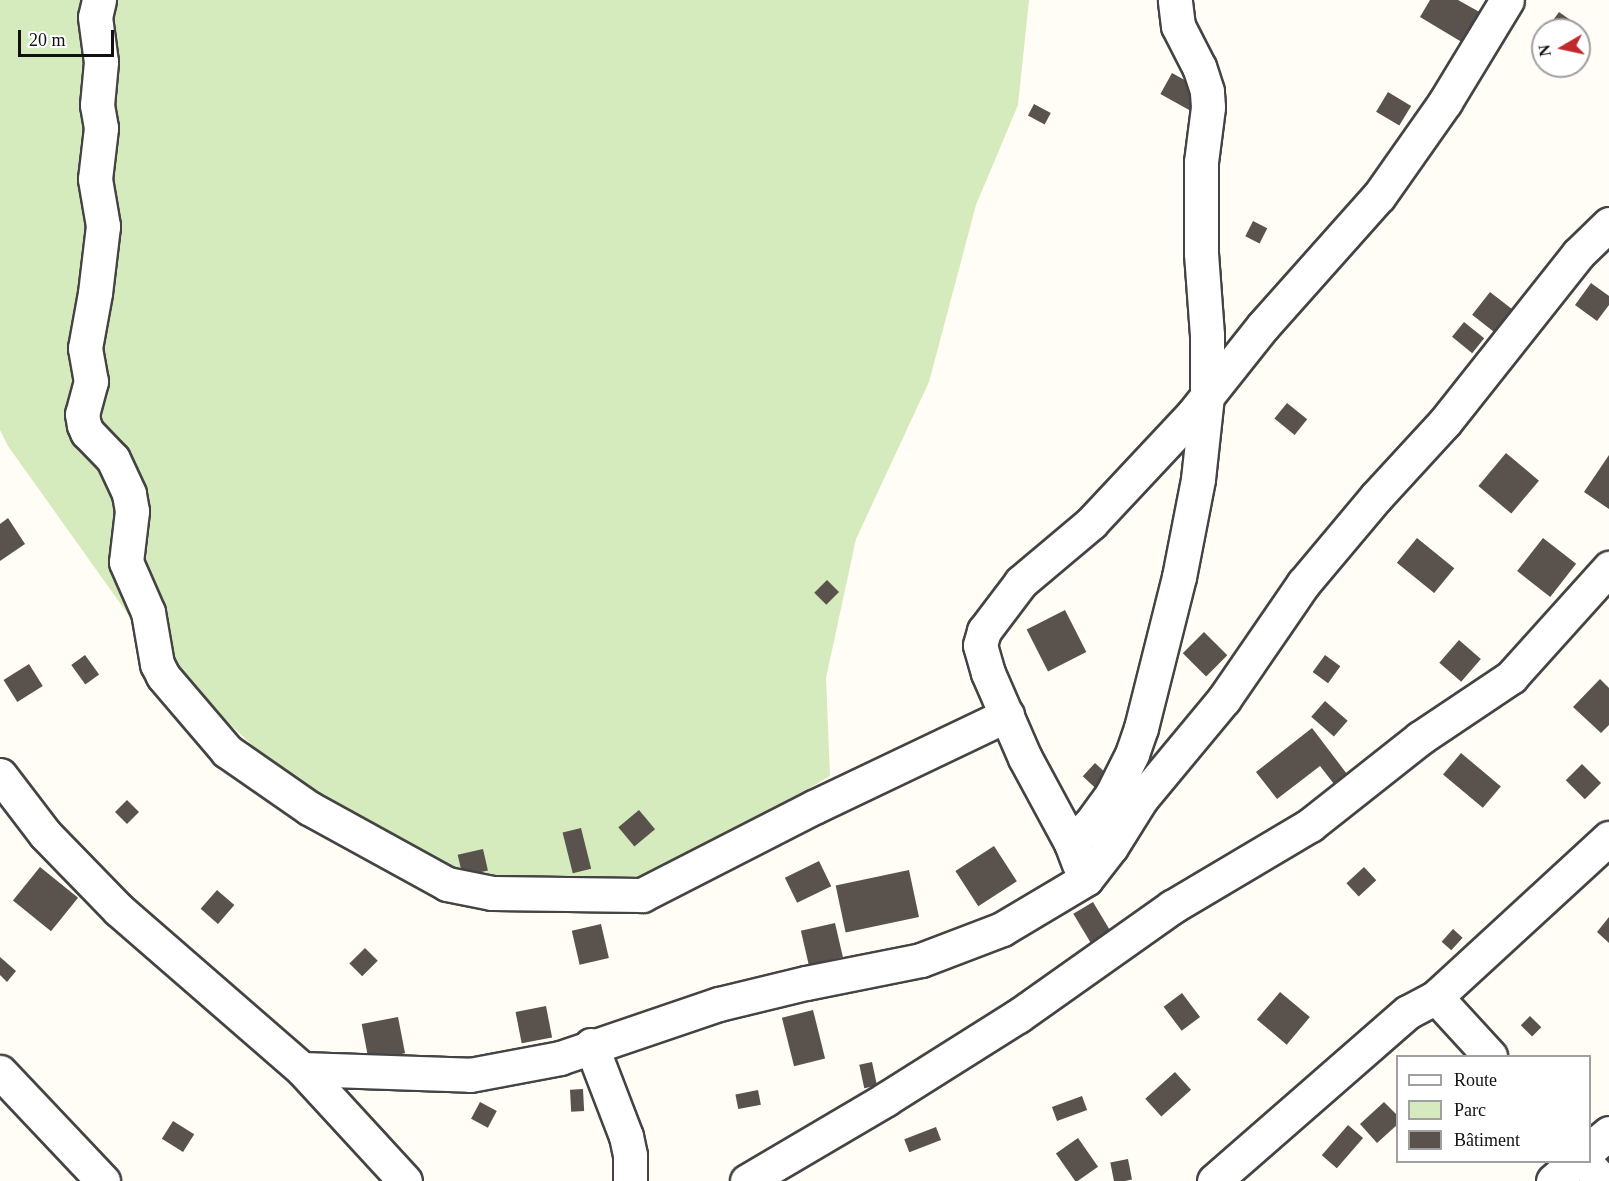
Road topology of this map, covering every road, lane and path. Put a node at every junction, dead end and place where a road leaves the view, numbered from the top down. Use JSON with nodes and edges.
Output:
{"nodes":[{"id":1,"x":99,"y":0,"type":"edge"},
{"id":2,"x":1176,"y":0,"type":"edge"},
{"id":3,"x":1507,"y":0,"type":"edge"},
{"id":4,"x":1609,"y":224,"type":"edge"},
{"id":5,"x":1207,"y":396,"type":"junction"},
{"id":6,"x":1609,"y":568,"type":"edge"},
{"id":7,"x":1007,"y":715,"type":"junction"},
{"id":8,"x":0,"y":775,"type":"edge"},
{"id":9,"x":1609,"y":838,"type":"edge"},
{"id":10,"x":1071,"y":843,"type":"junction"},
{"id":11,"x":1086,"y":879,"type":"junction"},
{"id":12,"x":1436,"y":997,"type":"junction"},
{"id":13,"x":591,"y":1045,"type":"junction"},
{"id":14,"x":1489,"y":1055,"type":"edge"},
{"id":15,"x":302,"y":1070,"type":"junction"},
{"id":16,"x":0,"y":1072,"type":"edge"},
{"id":17,"x":1609,"y":1133,"type":"edge"},
{"id":18,"x":1591,"y":1148,"type":"edge"},
{"id":19,"x":1573,"y":1163,"type":"edge"},
{"id":20,"x":1587,"y":1163,"type":"edge"},
{"id":21,"x":103,"y":1181,"type":"edge"},
{"id":22,"x":405,"y":1181,"type":"edge"},
{"id":23,"x":630,"y":1181,"type":"edge"},
{"id":24,"x":747,"y":1181,"type":"edge"},
{"id":25,"x":1215,"y":1181,"type":"edge"},
{"id":26,"x":1553,"y":1181,"type":"edge"},
{"id":27,"x":1603,"y":1181,"type":"edge"}],
"edges":[{"from":1,"to":7,"type":"street"},
{"from":2,"to":5,"type":"street"},
{"from":3,"to":5,"type":"street"},
{"from":4,"to":11,"type":"street"},
{"from":5,"to":7,"type":"street"},
{"from":5,"to":10,"type":"street"},
{"from":6,"to":24,"type":"street"},
{"from":7,"to":10,"type":"street"},
{"from":8,"to":15,"type":"street"},
{"from":9,"to":12,"type":"street"},
{"from":10,"to":11,"type":"street"},
{"from":11,"to":13,"type":"street"},
{"from":12,"to":14,"type":"street"},
{"from":12,"to":25,"type":"street"},
{"from":13,"to":15,"type":"street"},
{"from":13,"to":23,"type":"street"},
{"from":15,"to":22,"type":"street"},
{"from":16,"to":21,"type":"street"},
{"from":17,"to":18,"type":"street"},
{"from":19,"to":26,"type":"street"},
{"from":20,"to":27,"type":"street"}]}
